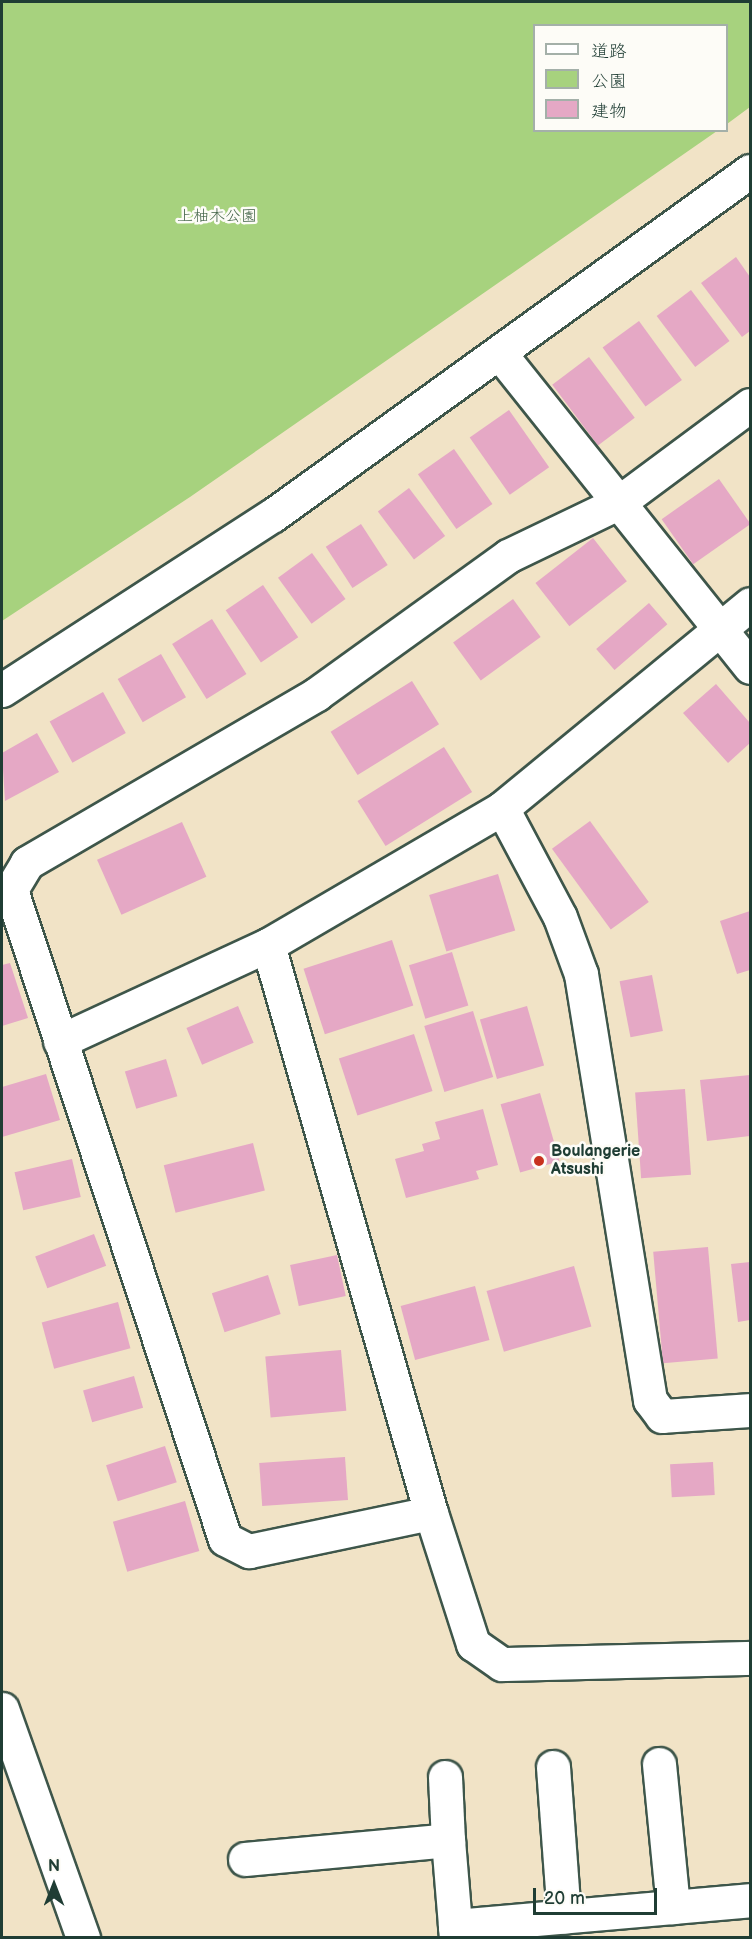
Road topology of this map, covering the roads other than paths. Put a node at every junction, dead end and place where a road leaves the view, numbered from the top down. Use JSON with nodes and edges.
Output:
{"nodes":[{"id":1,"x":750,"y":171,"type":"edge"},
{"id":2,"x":501,"y":356,"type":"junction"},
{"id":3,"x":750,"y":405,"type":"edge"},
{"id":4,"x":618,"y":503,"type":"junction"},
{"id":5,"x":750,"y":604,"type":"edge"},
{"id":6,"x":723,"y":628,"type":"junction"},
{"id":7,"x":750,"y":667,"type":"edge"},
{"id":8,"x":2,"y":690,"type":"edge"},
{"id":9,"x":502,"y":808,"type":"junction"},
{"id":10,"x":268,"y":945,"type":"junction"},
{"id":11,"x":60,"y":1041,"type":"junction"},
{"id":12,"x":750,"y":1410,"type":"edge"},
{"id":13,"x":431,"y":1513,"type":"junction"},
{"id":14,"x":750,"y":1658,"type":"edge"},
{"id":15,"x":2,"y":1709,"type":"edge"},
{"id":16,"x":659,"y":1764,"type":"dead end"},
{"id":17,"x":554,"y":1767,"type":"dead end"},
{"id":18,"x":445,"y":1777,"type":"dead end"},
{"id":19,"x":448,"y":1840,"type":"junction"},
{"id":20,"x":245,"y":1859,"type":"dead end"},
{"id":21,"x":750,"y":1900,"type":"edge"},
{"id":22,"x":673,"y":1907,"type":"junction"},
{"id":23,"x":564,"y":1917,"type":"junction"},
{"id":24,"x":456,"y":1932,"type":"edge"},
{"id":25,"x":83,"y":1938,"type":"edge"}],
"edges":[{"from":1,"to":2,"type":"street"},
{"from":2,"to":4,"type":"street"},
{"from":2,"to":8,"type":"street"},
{"from":3,"to":4,"type":"street"},
{"from":4,"to":6,"type":"street"},
{"from":4,"to":11,"type":"street"},
{"from":5,"to":6,"type":"street"},
{"from":6,"to":7,"type":"street"},
{"from":6,"to":9,"type":"street"},
{"from":9,"to":10,"type":"street"},
{"from":9,"to":12,"type":"street"},
{"from":10,"to":11,"type":"street"},
{"from":10,"to":13,"type":"street"},
{"from":11,"to":13,"type":"street"},
{"from":13,"to":14,"type":"street"},
{"from":15,"to":25,"type":"street"},
{"from":16,"to":22,"type":"street"},
{"from":17,"to":23,"type":"street"},
{"from":18,"to":19,"type":"street"},
{"from":19,"to":20,"type":"street"},
{"from":19,"to":24,"type":"street"},
{"from":21,"to":22,"type":"street"},
{"from":22,"to":23,"type":"street"},
{"from":23,"to":24,"type":"street"}]}
